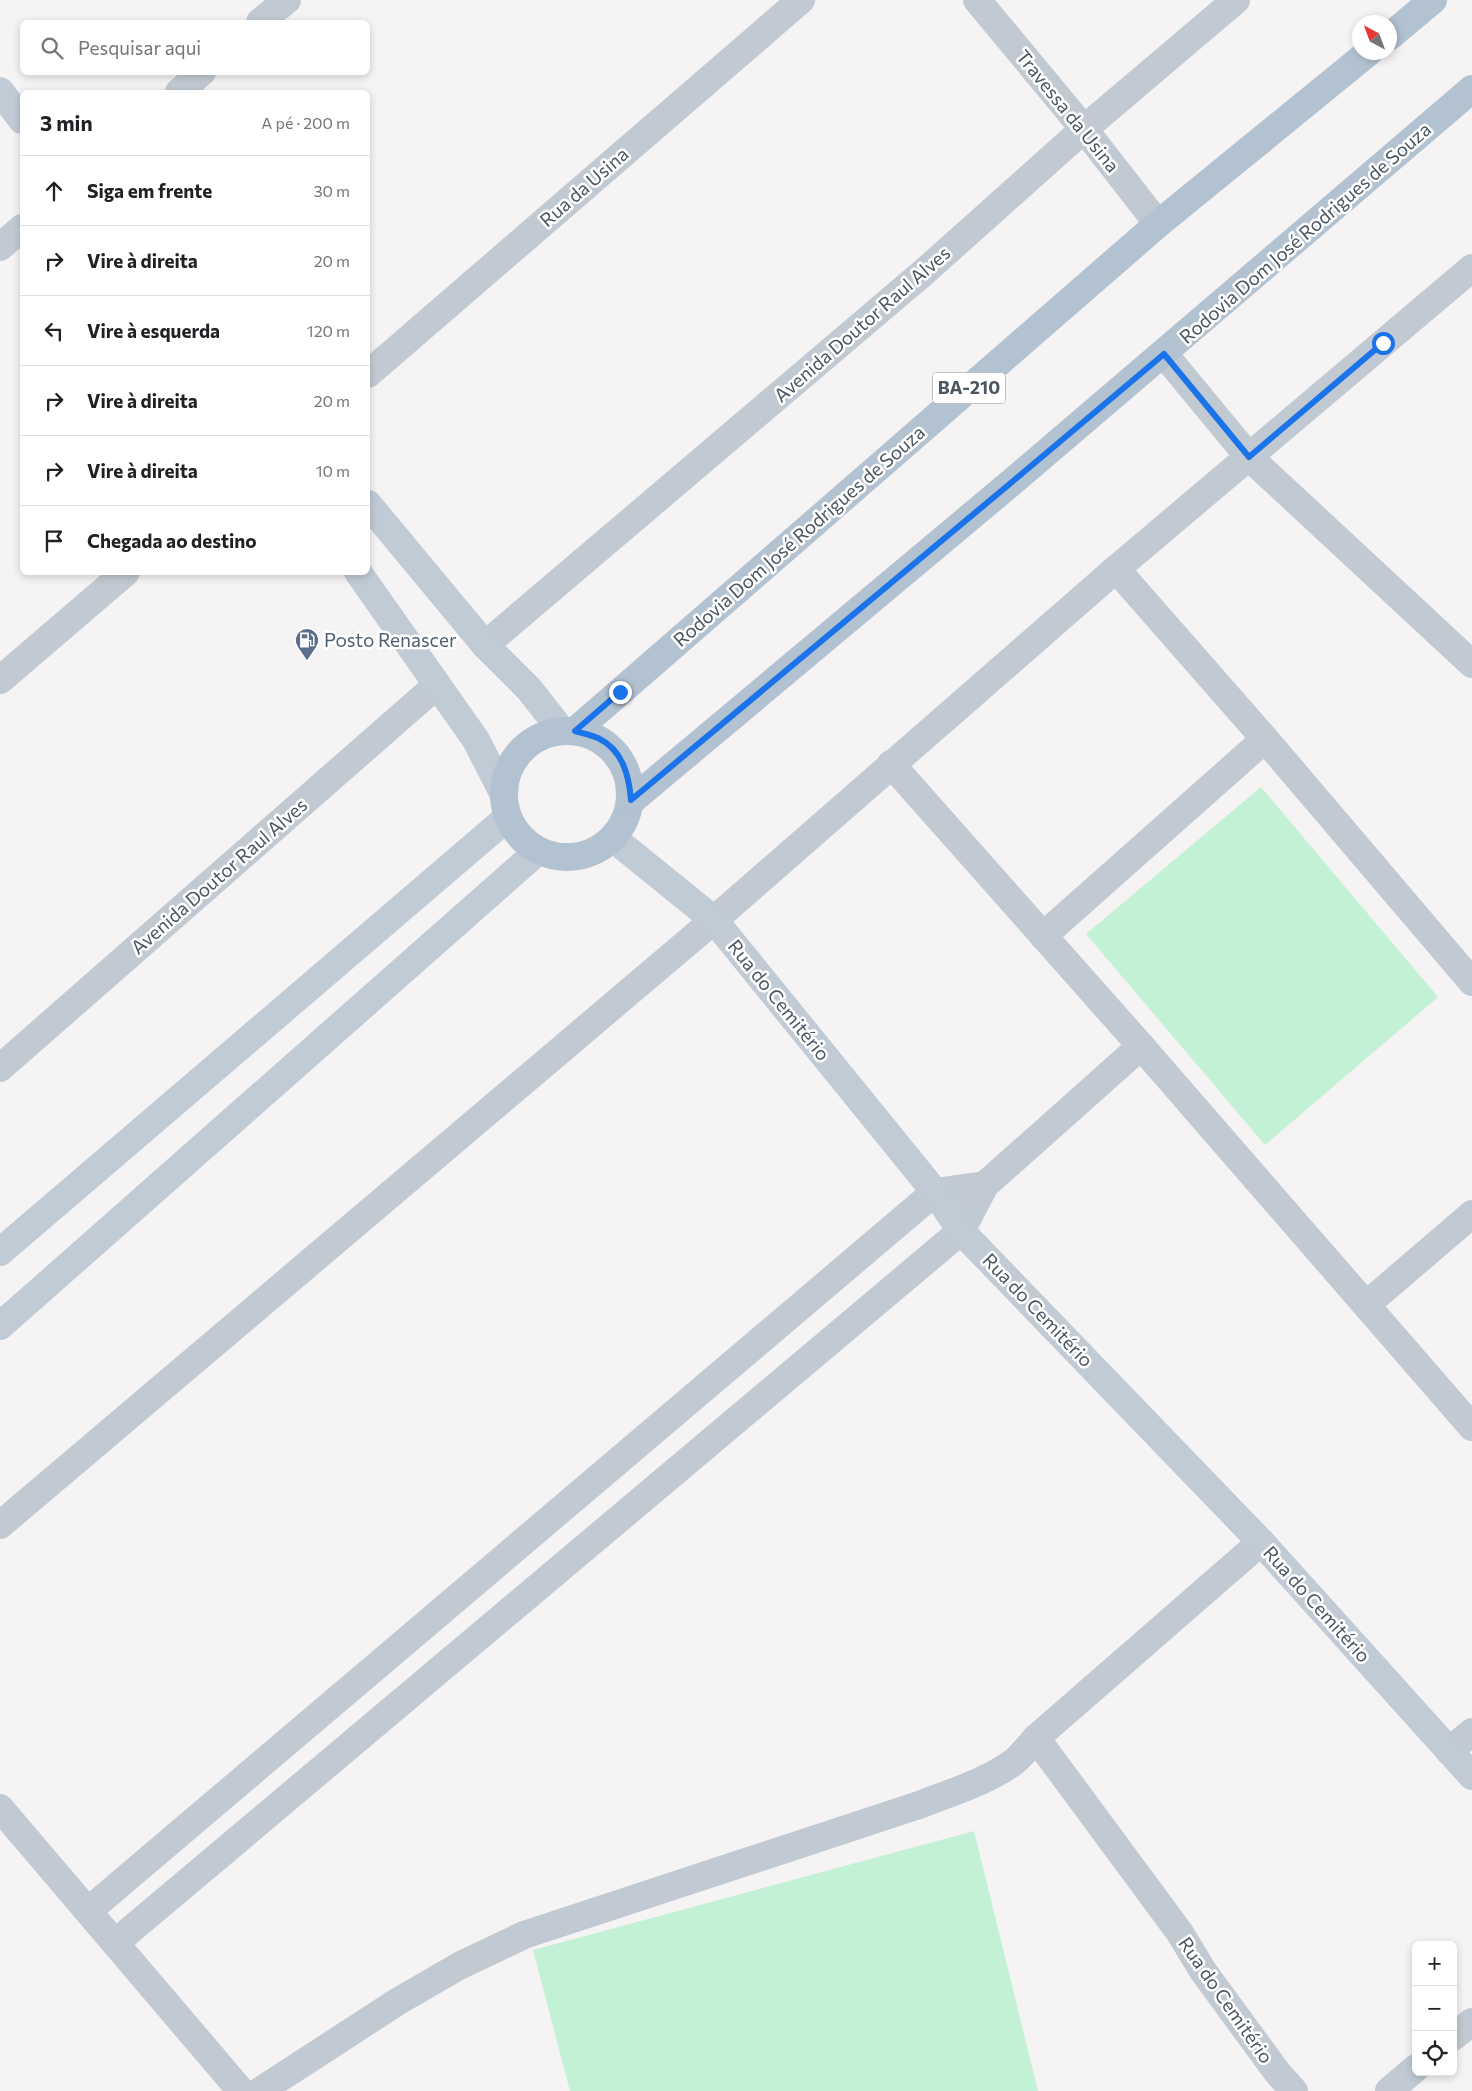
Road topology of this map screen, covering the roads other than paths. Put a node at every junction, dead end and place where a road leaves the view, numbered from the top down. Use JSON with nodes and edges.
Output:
{"nodes":[{"id":1,"x":287,"y":0,"type":"edge"},
{"id":2,"x":801,"y":0,"type":"edge"},
{"id":3,"x":977,"y":0,"type":"edge"},
{"id":4,"x":1236,"y":0,"type":"edge"},
{"id":5,"x":1433,"y":0,"type":"edge"},
{"id":6,"x":262,"y":20,"type":"edge"},
{"id":7,"x":1397,"y":30,"type":"edge"},
{"id":8,"x":1359,"y":60,"type":"edge"},
{"id":9,"x":199,"y":75,"type":"edge"},
{"id":10,"x":1472,"y":89,"type":"edge"},
{"id":11,"x":181,"y":90,"type":"edge"},
{"id":12,"x":0,"y":91,"type":"edge"},
{"id":13,"x":20,"y":117,"type":"edge"},
{"id":14,"x":1084,"y":129,"type":"junction"},
{"id":15,"x":1158,"y":224,"type":"junction"},
{"id":16,"x":20,"y":230,"type":"edge"},
{"id":17,"x":0,"y":247,"type":"edge"},
{"id":18,"x":1472,"y":268,"type":"edge"},
{"id":19,"x":1164,"y":354,"type":"junction"},
{"id":20,"x":370,"y":372,"type":"edge"},
{"id":21,"x":1249,"y":457,"type":"junction"},
{"id":22,"x":370,"y":506,"type":"edge"},
{"id":23,"x":1116,"y":569,"type":"junction"},
{"id":24,"x":122,"y":575,"type":"edge"},
{"id":25,"x":360,"y":575,"type":"edge"},
{"id":26,"x":486,"y":645,"type":"junction"},
{"id":27,"x":1472,"y":664,"type":"edge"},
{"id":28,"x":0,"y":680,"type":"edge"},
{"id":29,"x":437,"y":685,"type":"junction"},
{"id":30,"x":569,"y":731,"type":"junction"},
{"id":31,"x":1265,"y":739,"type":"junction"},
{"id":32,"x":892,"y":764,"type":"junction"},
{"id":33,"x":631,"y":800,"type":"junction"},
{"id":34,"x":505,"y":805,"type":"junction"},
{"id":35,"x":614,"y":839,"type":"junction"},
{"id":36,"x":538,"y":852,"type":"junction"},
{"id":37,"x":714,"y":920,"type":"junction"},
{"id":38,"x":1043,"y":936,"type":"junction"},
{"id":39,"x":1472,"y":982,"type":"edge"},
{"id":40,"x":1141,"y":1046,"type":"junction"},
{"id":41,"x":0,"y":1068,"type":"edge"},
{"id":42,"x":985,"y":1185,"type":"junction"},
{"id":43,"x":936,"y":1192,"type":"junction"},
{"id":44,"x":1472,"y":1214,"type":"edge"},
{"id":45,"x":961,"y":1231,"type":"junction"},
{"id":46,"x":0,"y":1252,"type":"edge"},
{"id":47,"x":1366,"y":1305,"type":"junction"},
{"id":48,"x":0,"y":1326,"type":"edge"},
{"id":49,"x":1472,"y":1426,"type":"edge"},
{"id":50,"x":0,"y":1525,"type":"edge"},
{"id":51,"x":1261,"y":1542,"type":"junction"},
{"id":52,"x":1472,"y":1732,"type":"edge"},
{"id":53,"x":1036,"y":1738,"type":"junction"},
{"id":54,"x":1450,"y":1751,"type":"junction"},
{"id":55,"x":1472,"y":1776,"type":"edge"},
{"id":56,"x":0,"y":1808,"type":"edge"},
{"id":57,"x":88,"y":1911,"type":"junction"},
{"id":58,"x":115,"y":1943,"type":"junction"},
{"id":59,"x":1472,"y":2022,"type":"edge"},
{"id":60,"x":1457,"y":2034,"type":"edge"},
{"id":61,"x":1412,"y":2071,"type":"edge"},
{"id":62,"x":241,"y":2091,"type":"edge"},
{"id":63,"x":260,"y":2091,"type":"edge"},
{"id":64,"x":1294,"y":2091,"type":"edge"},
{"id":65,"x":1388,"y":2091,"type":"edge"}],
"edges":[{"from":1,"to":6,"type":"street"},
{"from":2,"to":20,"type":"street","name":"Rua da Usina"},
{"from":3,"to":14,"type":"street","name":"Travessa da Usina"},
{"from":4,"to":14,"type":"street","name":"Avenida Doutor Raul Alves"},
{"from":5,"to":7,"type":"main road"},
{"from":8,"to":15,"type":"main road","name":"Rodovia Dom José Rodrigues de Souza","number":"BA-210"},
{"from":9,"to":11,"type":"street"},
{"from":10,"to":19,"type":"main road","name":"Rodovia Dom José Rodrigues de Souza"},
{"from":12,"to":13,"type":"main road"},
{"from":14,"to":15,"type":"street","name":"Travessa da Usina"},
{"from":14,"to":26,"type":"street","name":"Avenida Doutor Raul Alves"},
{"from":15,"to":30,"type":"main road","name":"Rodovia Dom José Rodrigues de Souza","number":"BA-210"},
{"from":16,"to":17,"type":"street"},
{"from":18,"to":21,"type":"street"},
{"from":19,"to":21,"type":"street"},
{"from":19,"to":33,"type":"main road","name":"Rodovia Dom José Rodrigues de Souza"},
{"from":21,"to":23,"type":"street"},
{"from":21,"to":27,"type":"street"},
{"from":22,"to":26,"type":"main road"},
{"from":23,"to":31,"type":"street"},
{"from":23,"to":32,"type":"street"},
{"from":24,"to":28,"type":"street"},
{"from":25,"to":29,"type":"main road"},
{"from":26,"to":30,"type":"main road"},
{"from":29,"to":34,"type":"main road"},
{"from":29,"to":41,"type":"street","name":"Avenida Doutor Raul Alves"},
{"from":30,"to":33,"type":"main road"},
{"from":30,"to":34,"type":"main road"},
{"from":31,"to":38,"type":"street"},
{"from":31,"to":39,"type":"street"},
{"from":32,"to":37,"type":"street"},
{"from":32,"to":38,"type":"street"},
{"from":33,"to":35,"type":"main road"},
{"from":34,"to":36,"type":"main road"},
{"from":34,"to":46,"type":"main road"},
{"from":35,"to":36,"type":"main road"},
{"from":35,"to":37,"type":"main road","name":"Rua do Cemitério"},
{"from":36,"to":48,"type":"main road"},
{"from":37,"to":43,"type":"main road","name":"Rua do Cemitério"},
{"from":37,"to":50,"type":"street"},
{"from":38,"to":40,"type":"street"},
{"from":40,"to":42,"type":"street"},
{"from":40,"to":47,"type":"street"},
{"from":42,"to":43,"type":"street"},
{"from":42,"to":45,"type":"street"},
{"from":43,"to":45,"type":"main road","name":"Rua do Cemitério"},
{"from":43,"to":57,"type":"street"},
{"from":44,"to":47,"type":"street"},
{"from":45,"to":51,"type":"main road","name":"Rua do Cemitério"},
{"from":45,"to":58,"type":"street"},
{"from":47,"to":49,"type":"street"},
{"from":51,"to":53,"type":"street"},
{"from":51,"to":54,"type":"main road","name":"Rua do Cemitério"},
{"from":52,"to":54,"type":"street"},
{"from":53,"to":63,"type":"street"},
{"from":53,"to":64,"type":"street","name":"Rua do Cemitério"},
{"from":54,"to":55,"type":"main road","name":"Rua do Cemitério"},
{"from":56,"to":57,"type":"street"},
{"from":57,"to":58,"type":"street"},
{"from":58,"to":62,"type":"street"},
{"from":59,"to":60,"type":"street"},
{"from":61,"to":65,"type":"street"}]}
